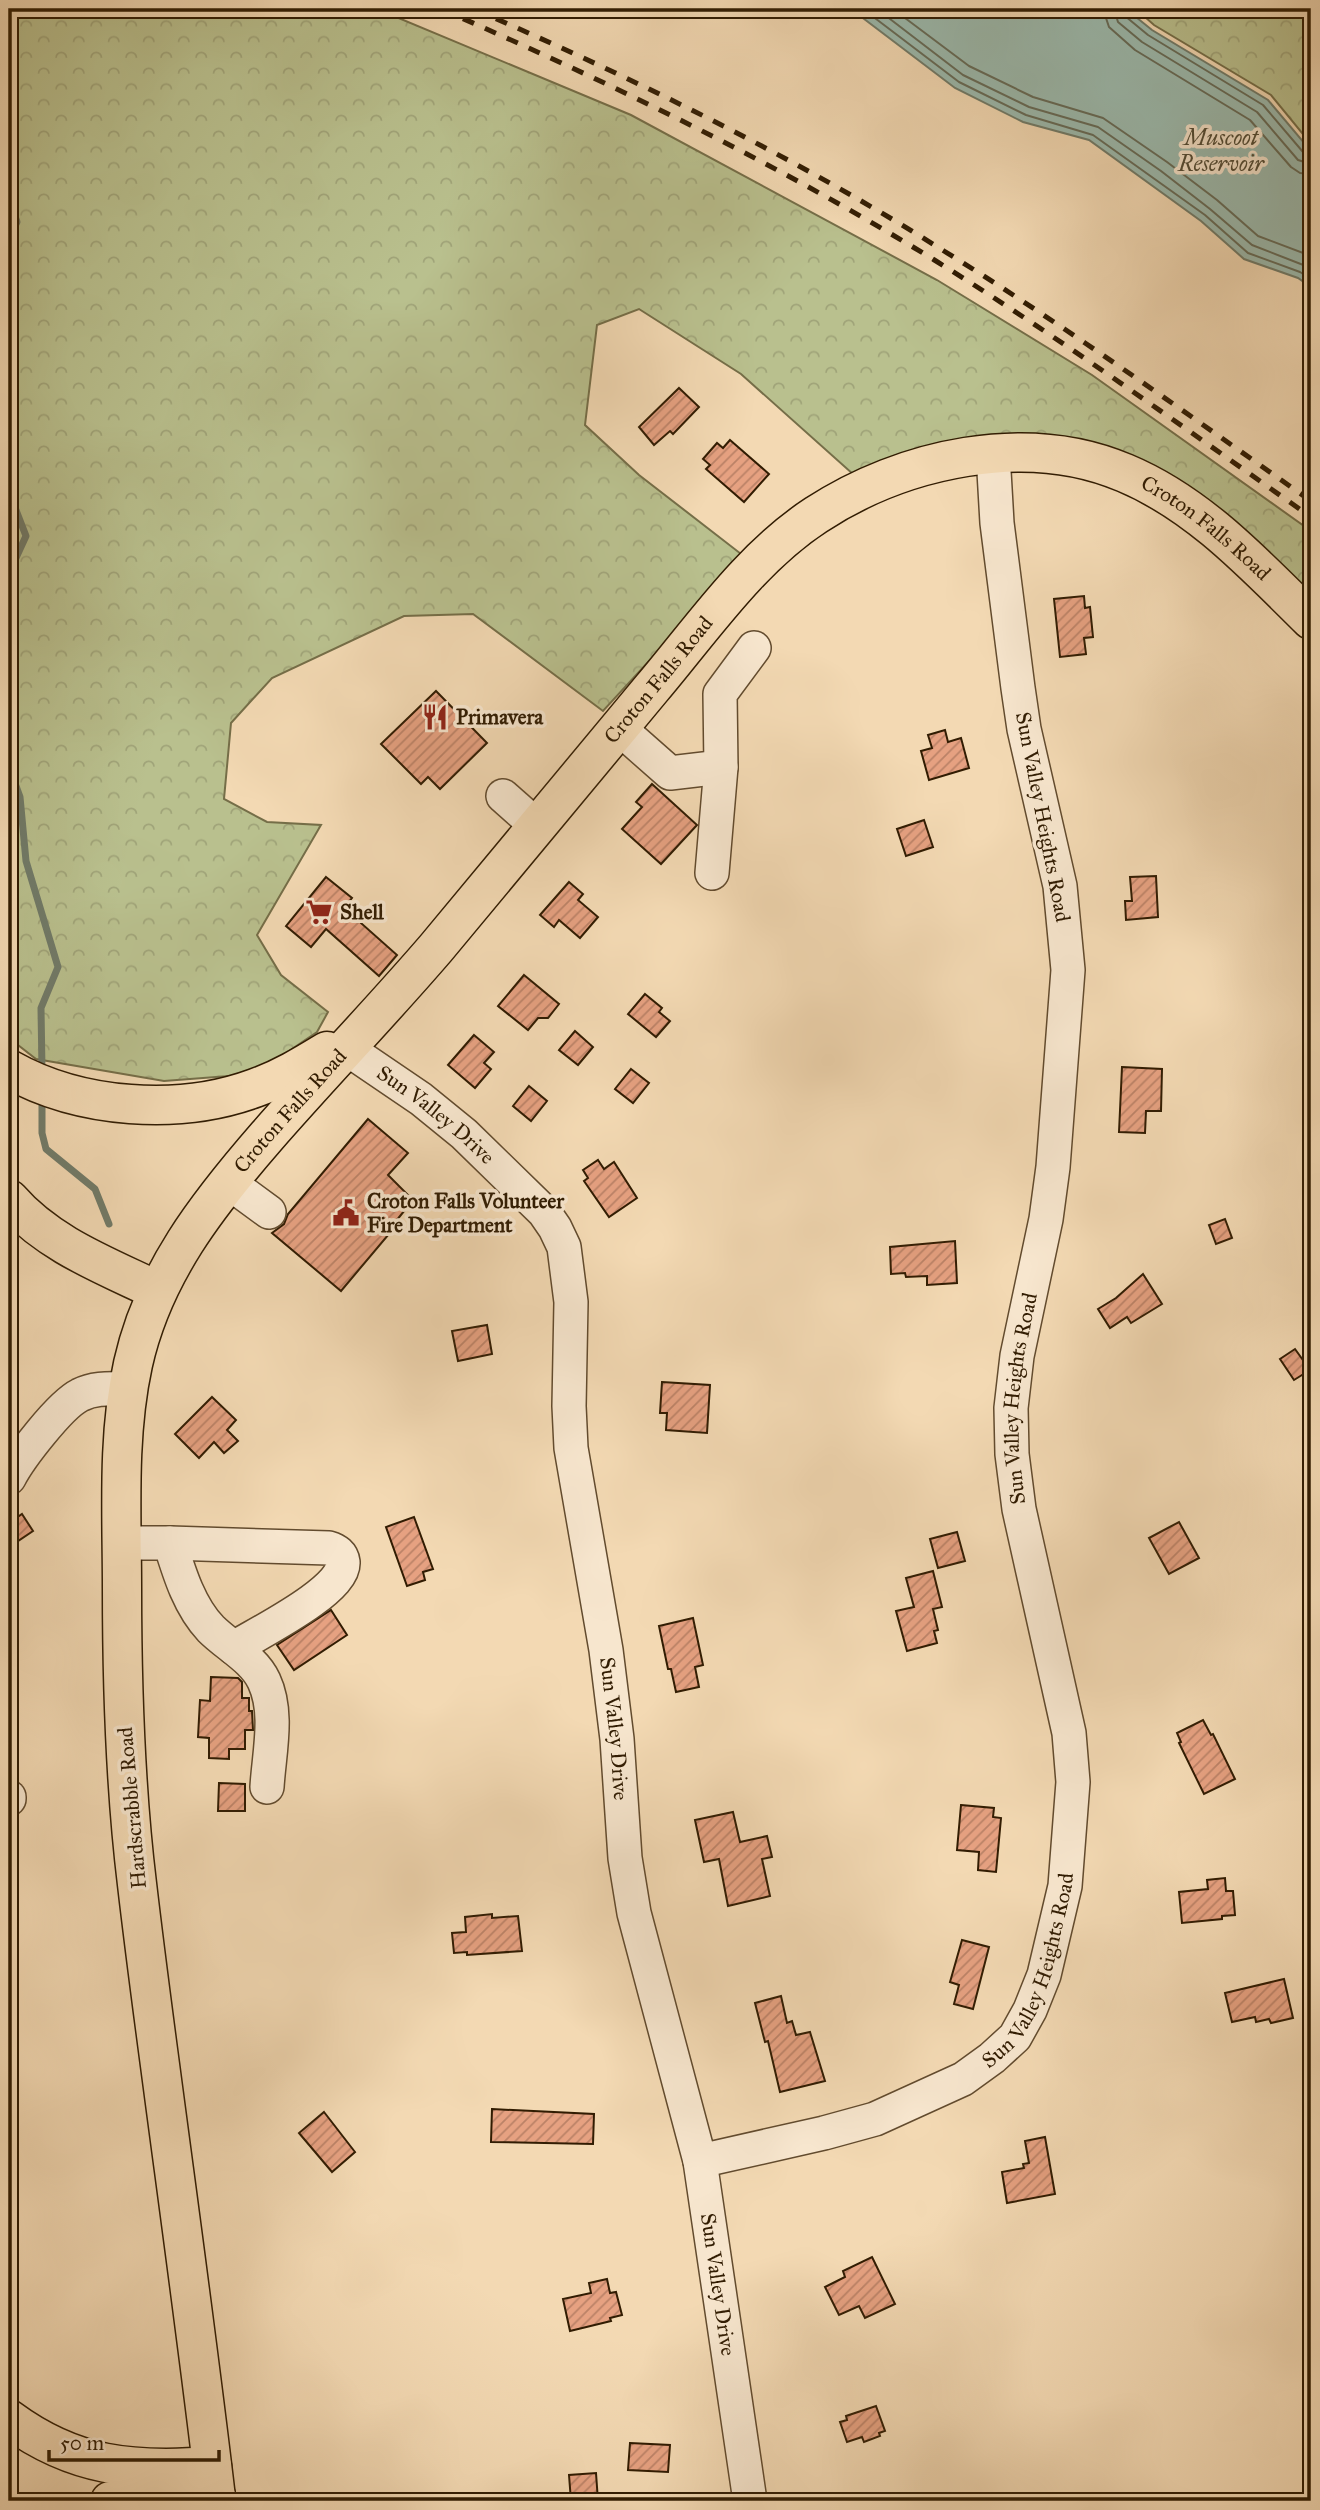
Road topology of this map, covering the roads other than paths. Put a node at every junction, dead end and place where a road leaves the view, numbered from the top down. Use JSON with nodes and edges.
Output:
{"nodes":[{"id":1,"x":993,"y":454,"type":"junction"},
{"id":2,"x":1311,"y":620,"type":"edge"},
{"id":3,"x":754,"y":648,"type":"dead end"},
{"id":4,"x":619,"y":728,"type":"junction"},
{"id":5,"x":720,"y":766,"type":"junction"},
{"id":6,"x":503,"y":796,"type":"dead end"},
{"id":7,"x":537,"y":826,"type":"junction"},
{"id":8,"x":712,"y":873,"type":"dead end"},
{"id":9,"x":380,"y":1012,"type":"junction"},
{"id":10,"x":346,"y":1048,"type":"junction"},
{"id":11,"x":9,"y":1069,"type":"edge"},
{"id":12,"x":228,"y":1182,"type":"junction"},
{"id":13,"x":9,"y":1199,"type":"edge"},
{"id":14,"x":269,"y":1212,"type":"dead end"},
{"id":15,"x":156,"y":1290,"type":"junction"},
{"id":16,"x":128,"y":1389,"type":"junction"},
{"id":17,"x":9,"y":1478,"type":"edge"},
{"id":18,"x":170,"y":1542,"type":"junction"},
{"id":19,"x":122,"y":1543,"type":"junction"},
{"id":20,"x":234,"y":1648,"type":"junction"},
{"id":21,"x":267,"y":1787,"type":"dead end"},
{"id":22,"x":700,"y":2161,"type":"junction"},
{"id":23,"x":9,"y":2419,"type":"edge"},
{"id":24,"x":215,"y":2488,"type":"edge"},
{"id":25,"x":110,"y":2501,"type":"edge"},
{"id":26,"x":750,"y":2501,"type":"edge"}],
"edges":[{"from":1,"to":2,"type":"main road","name":"Croton Falls Road"},
{"from":1,"to":4,"type":"main road","name":"Croton Falls Road"},
{"from":1,"to":22,"type":"street","name":"Sun Valley Heights Road"},
{"from":3,"to":5,"type":"street"},
{"from":4,"to":5,"type":"street"},
{"from":4,"to":7,"type":"main road","name":"Croton Falls Road"},
{"from":5,"to":8,"type":"street"},
{"from":6,"to":7,"type":"street"},
{"from":7,"to":9,"type":"main road","name":"Croton Falls Road"},
{"from":9,"to":10,"type":"main road","name":"Croton Falls Road"},
{"from":9,"to":11,"type":"main road"},
{"from":10,"to":12,"type":"main road","name":"Croton Falls Road"},
{"from":10,"to":22,"type":"street","name":"Sun Valley Drive"},
{"from":12,"to":14,"type":"street"},
{"from":12,"to":15,"type":"main road","name":"Croton Falls Road"},
{"from":13,"to":15,"type":"main road"},
{"from":15,"to":16,"type":"main road","name":"Hardscrabble Road"},
{"from":16,"to":17,"type":"street"},
{"from":16,"to":19,"type":"main road","name":"Hardscrabble Road"},
{"from":18,"to":19,"type":"street"},
{"from":18,"to":20,"type":"street"},
{"from":18,"to":20,"type":"street"},
{"from":19,"to":24,"type":"main road","name":"Hardscrabble Road"},
{"from":20,"to":21,"type":"street"},
{"from":22,"to":26,"type":"street","name":"Sun Valley Drive"},
{"from":23,"to":24,"type":"main road"},
{"from":24,"to":25,"type":"main road"}]}
